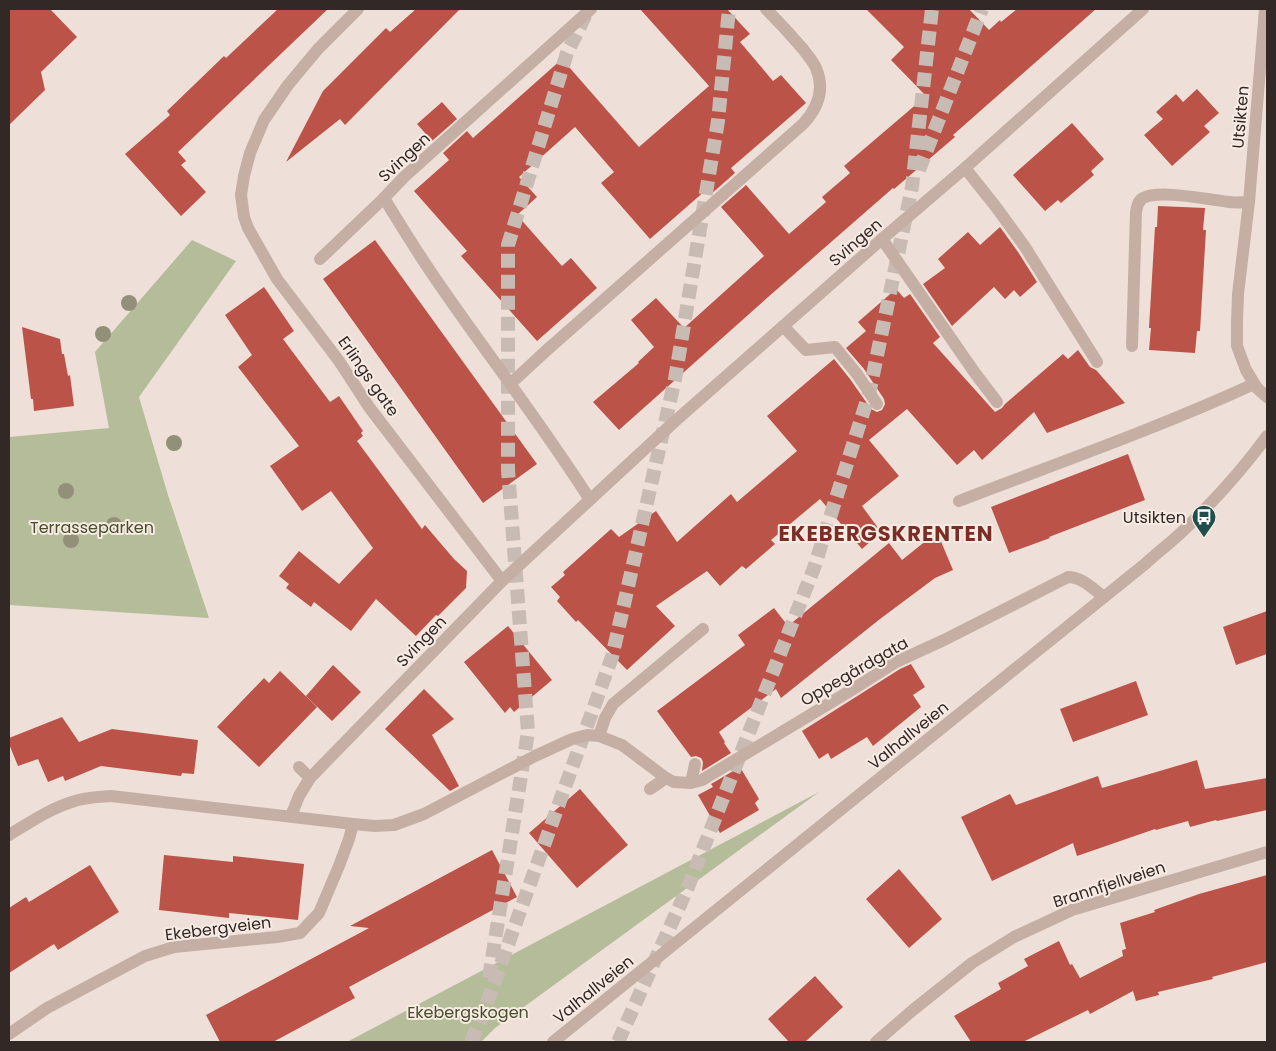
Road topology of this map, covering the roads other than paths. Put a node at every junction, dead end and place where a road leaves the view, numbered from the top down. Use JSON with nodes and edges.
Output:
{"nodes":[{"id":1,"x":358,"y":9,"type":"edge"},
{"id":2,"x":591,"y":9,"type":"edge"},
{"id":3,"x":766,"y":9,"type":"edge"},
{"id":4,"x":1143,"y":9,"type":"edge"},
{"id":5,"x":1265,"y":9,"type":"edge"},
{"id":6,"x":965,"y":168,"type":"junction"},
{"id":7,"x":384,"y":198,"type":"junction"},
{"id":8,"x":1249,"y":202,"type":"junction"},
{"id":9,"x":882,"y":239,"type":"junction"},
{"id":10,"x":320,"y":259,"type":"dead end"},
{"id":11,"x":784,"y":326,"type":"junction"},
{"id":12,"x":1132,"y":346,"type":"dead end"},
{"id":13,"x":1097,"y":362,"type":"dead end"},
{"id":14,"x":510,"y":384,"type":"junction"},
{"id":15,"x":1254,"y":384,"type":"junction"},
{"id":16,"x":1267,"y":397,"type":"edge"},
{"id":17,"x":997,"y":402,"type":"dead end"},
{"id":18,"x":877,"y":404,"type":"dead end"},
{"id":19,"x":1267,"y":436,"type":"edge"},
{"id":20,"x":590,"y":500,"type":"junction"},
{"id":21,"x":959,"y":501,"type":"dead end"},
{"id":22,"x":502,"y":581,"type":"junction"},
{"id":23,"x":1104,"y":597,"type":"junction"},
{"id":24,"x":703,"y":629,"type":"dead end"},
{"id":25,"x":599,"y":736,"type":"junction"},
{"id":26,"x":695,"y":764,"type":"dead end"},
{"id":27,"x":299,"y":766,"type":"dead end"},
{"id":28,"x":310,"y":778,"type":"junction"},
{"id":29,"x":670,"y":780,"type":"junction"},
{"id":30,"x":691,"y":783,"type":"junction"},
{"id":31,"x":650,"y":789,"type":"dead end"},
{"id":32,"x":291,"y":816,"type":"junction"},
{"id":33,"x":352,"y":824,"type":"junction"},
{"id":34,"x":9,"y":835,"type":"edge"},
{"id":35,"x":1267,"y":852,"type":"edge"},
{"id":36,"x":9,"y":1034,"type":"edge"},
{"id":37,"x":553,"y":1042,"type":"edge"},
{"id":38,"x":876,"y":1042,"type":"edge"}],
"edges":[{"from":1,"to":22,"type":"street","name":"Erlings gate"},
{"from":2,"to":7,"type":"street","name":"Svingen"},
{"from":3,"to":14,"type":"street"},
{"from":4,"to":6,"type":"street","name":"Svingen"},
{"from":5,"to":8,"type":"street","name":"Utsikten"},
{"from":6,"to":9,"type":"street","name":"Svingen"},
{"from":6,"to":13,"type":"street"},
{"from":7,"to":10,"type":"street"},
{"from":7,"to":14,"type":"street","name":"Svingen"},
{"from":8,"to":12,"type":"street"},
{"from":8,"to":15,"type":"street","name":"Utsikten"},
{"from":9,"to":11,"type":"street","name":"Svingen"},
{"from":9,"to":17,"type":"street"},
{"from":11,"to":18,"type":"street"},
{"from":11,"to":20,"type":"street","name":"Svingen"},
{"from":14,"to":20,"type":"street","name":"Svingen"},
{"from":15,"to":16,"type":"street","name":"Utsikten"},
{"from":15,"to":21,"type":"street"},
{"from":19,"to":23,"type":"street","name":"Valhallveien"},
{"from":20,"to":22,"type":"street","name":"Svingen"},
{"from":22,"to":28,"type":"street","name":"Svingen"},
{"from":23,"to":30,"type":"street","name":"Oppegårdgata"},
{"from":23,"to":37,"type":"street","name":"Valhallveien"},
{"from":24,"to":25,"type":"street"},
{"from":25,"to":29,"type":"street"},
{"from":25,"to":33,"type":"street"},
{"from":26,"to":30,"type":"street"},
{"from":27,"to":28,"type":"street"},
{"from":28,"to":32,"type":"street","name":"Svingen"},
{"from":29,"to":30,"type":"street","name":"Oppegårdgata"},
{"from":29,"to":31,"type":"street"},
{"from":32,"to":33,"type":"street"},
{"from":32,"to":34,"type":"street"},
{"from":33,"to":36,"type":"street","name":"Ekebergveien"},
{"from":35,"to":38,"type":"street","name":"Brannfjellveien"}]}
